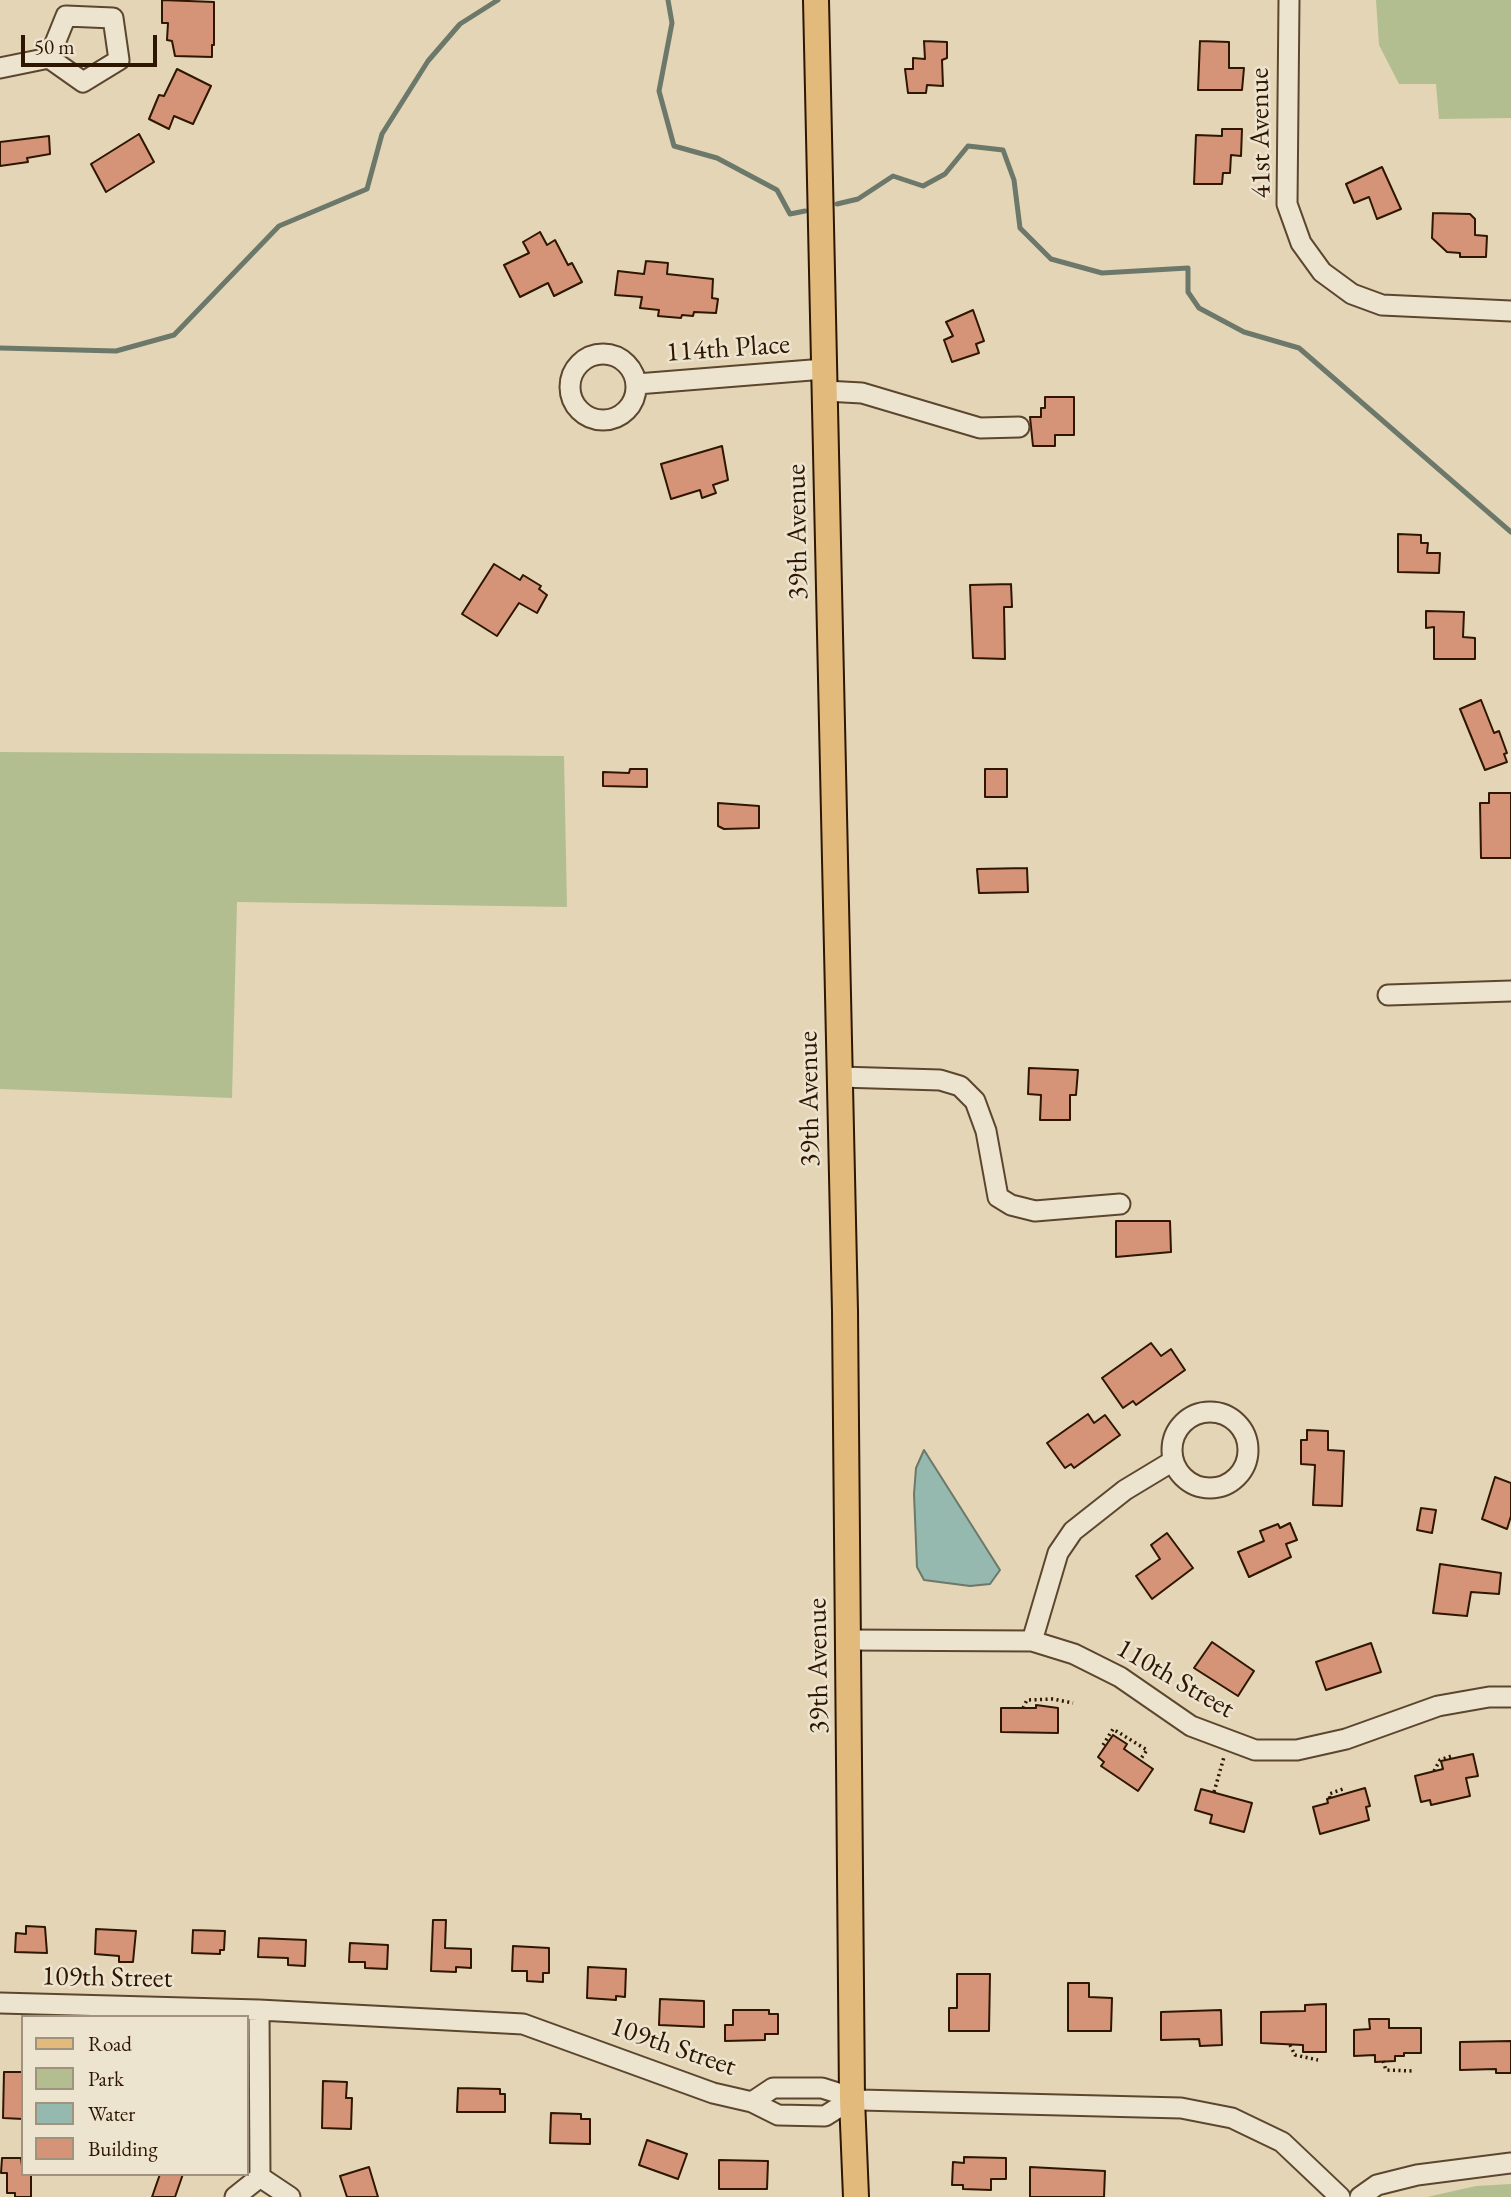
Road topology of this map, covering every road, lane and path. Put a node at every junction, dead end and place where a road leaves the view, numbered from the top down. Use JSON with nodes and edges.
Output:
{"nodes":[{"id":1,"x":816,"y":0,"type":"edge"},
{"id":2,"x":1289,"y":0,"type":"edge"},
{"id":3,"x":49,"y":58,"type":"dead end"},
{"id":4,"x":0,"y":68,"type":"edge"},
{"id":5,"x":1511,"y":311,"type":"edge"},
{"id":6,"x":825,"y":380,"type":"junction"},
{"id":7,"x":637,"y":384,"type":"dead end"},
{"id":8,"x":1018,"y":427,"type":"dead end"},
{"id":9,"x":1511,"y":992,"type":"edge"},
{"id":10,"x":1388,"y":995,"type":"dead end"},
{"id":11,"x":840,"y":1077,"type":"junction"},
{"id":12,"x":1120,"y":1204,"type":"dead end"},
{"id":13,"x":1173,"y":1461,"type":"dead end"},
{"id":14,"x":849,"y":1640,"type":"junction"},
{"id":15,"x":1032,"y":1641,"type":"junction"},
{"id":16,"x":1511,"y":1697,"type":"edge"},
{"id":17,"x":1073,"y":1703,"type":"dead end"},
{"id":18,"x":1023,"y":1708,"type":"dead end"},
{"id":19,"x":1228,"y":1742,"type":"junction"},
{"id":20,"x":1103,"y":1745,"type":"dead end"},
{"id":21,"x":1454,"y":1755,"type":"dead end"},
{"id":22,"x":1140,"y":1760,"type":"dead end"},
{"id":23,"x":1434,"y":1772,"type":"dead end"},
{"id":24,"x":1343,"y":1789,"type":"dead end"},
{"id":25,"x":1214,"y":1792,"type":"dead end"},
{"id":26,"x":1330,"y":1798,"type":"dead end"},
{"id":27,"x":0,"y":2003,"type":"edge"},
{"id":28,"x":259,"y":2010,"type":"junction"},
{"id":29,"x":1290,"y":2045,"type":"dead end"},
{"id":30,"x":1318,"y":2060,"type":"dead end"},
{"id":31,"x":1383,"y":2061,"type":"dead end"},
{"id":32,"x":1413,"y":2071,"type":"dead end"},
{"id":33,"x":852,"y":2099,"type":"junction"},
{"id":34,"x":752,"y":2102,"type":"junction"},
{"id":35,"x":1511,"y":2162,"type":"edge"},
{"id":36,"x":260,"y":2177,"type":"junction"},
{"id":37,"x":235,"y":2197,"type":"edge"},
{"id":38,"x":290,"y":2197,"type":"edge"},
{"id":39,"x":856,"y":2197,"type":"edge"},
{"id":40,"x":1340,"y":2197,"type":"edge"},
{"id":41,"x":1360,"y":2197,"type":"edge"}],
"edges":[{"from":1,"to":6,"type":"main road","name":"39th Avenue"},
{"from":2,"to":5,"type":"street","name":"41st Avenue"},
{"from":3,"to":4,"type":"street"},
{"from":6,"to":7,"type":"street","name":"114th Place"},
{"from":6,"to":8,"type":"street","name":"114th Place"},
{"from":6,"to":11,"type":"main road","name":"39th Avenue"},
{"from":9,"to":10,"type":"street"},
{"from":11,"to":12,"type":"street"},
{"from":11,"to":14,"type":"main road","name":"39th Avenue"},
{"from":13,"to":15,"type":"street"},
{"from":14,"to":15,"type":"street","name":"110th Street"},
{"from":14,"to":33,"type":"main road","name":"39th Avenue"},
{"from":15,"to":19,"type":"street","name":"110th Street"},
{"from":16,"to":19,"type":"street","name":"110th Street"},
{"from":17,"to":18,"type":"path"},
{"from":19,"to":25,"type":"path"},
{"from":20,"to":22,"type":"path"},
{"from":21,"to":23,"type":"path"},
{"from":24,"to":26,"type":"path"},
{"from":27,"to":28,"type":"street","name":"109th Street"},
{"from":28,"to":34,"type":"street","name":"109th Street"},
{"from":28,"to":36,"type":"street"},
{"from":29,"to":30,"type":"path"},
{"from":31,"to":32,"type":"path"},
{"from":33,"to":34,"type":"street","name":"109th Street"},
{"from":33,"to":34,"type":"street"},
{"from":33,"to":39,"type":"main road","name":"39th Avenue"},
{"from":33,"to":40,"type":"street","name":"109th Street"},
{"from":35,"to":41,"type":"street"},
{"from":36,"to":37,"type":"street"},
{"from":36,"to":38,"type":"street"}]}
